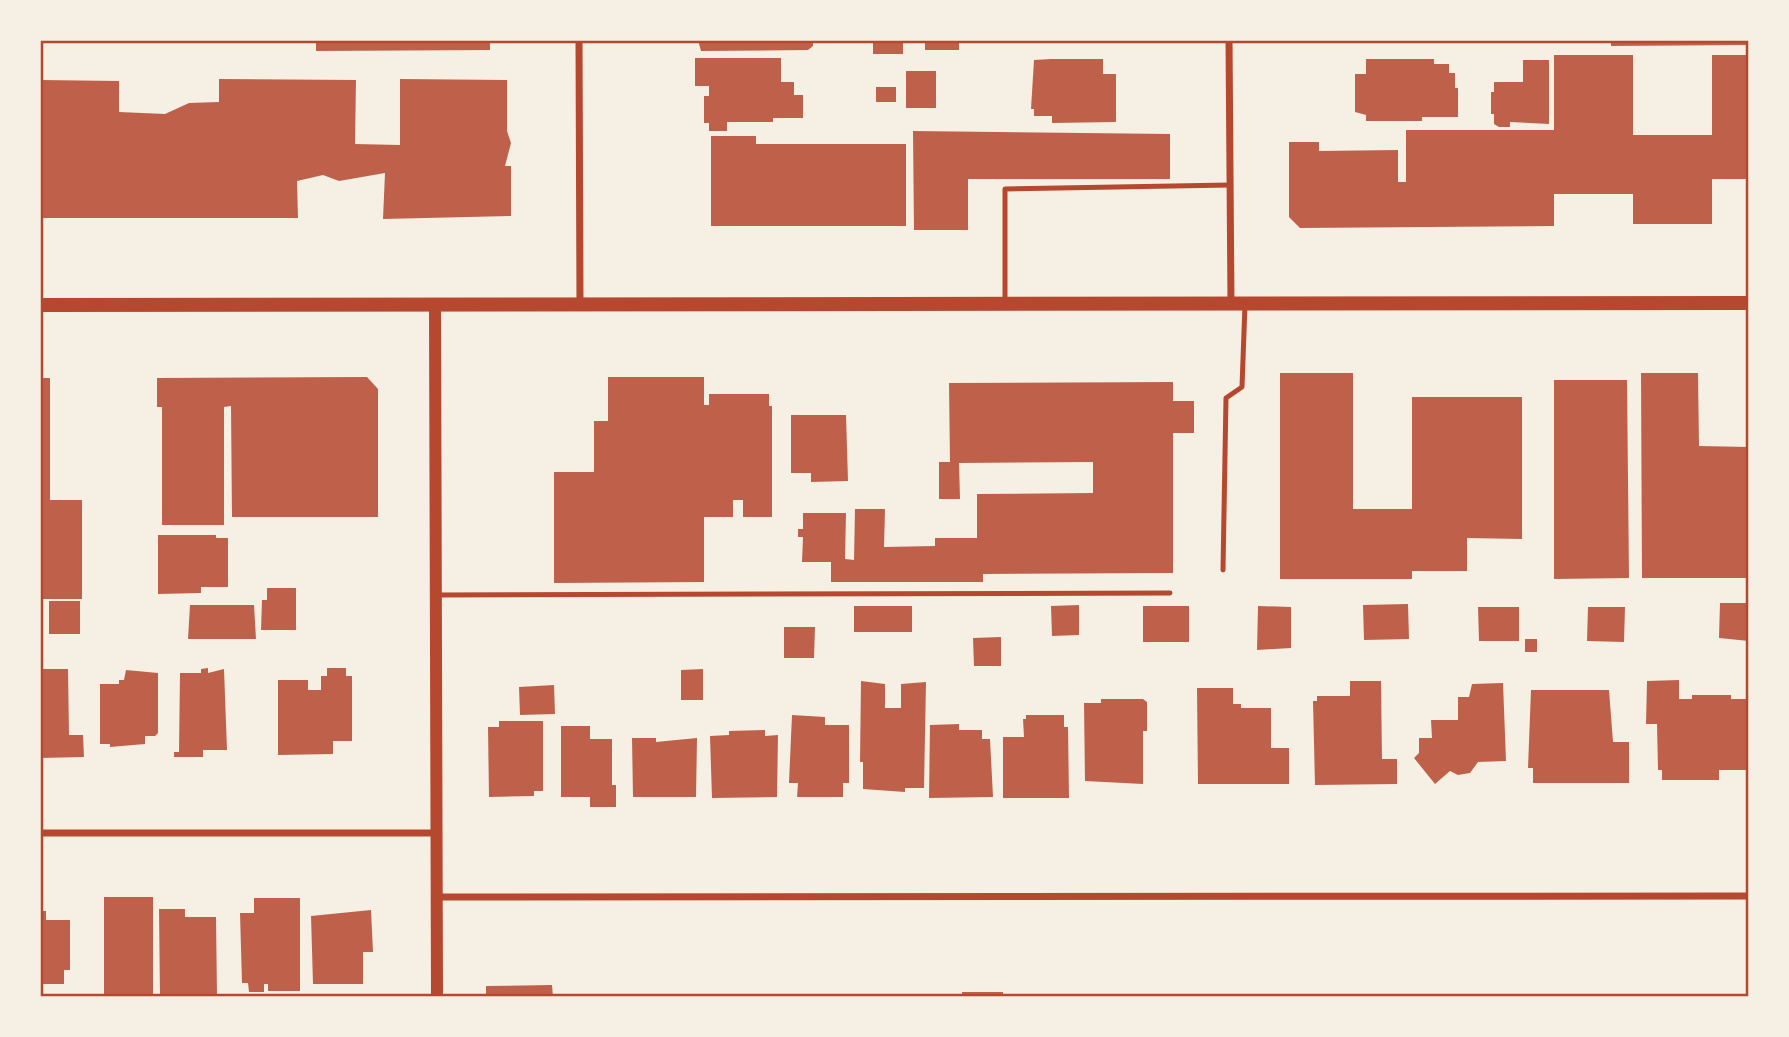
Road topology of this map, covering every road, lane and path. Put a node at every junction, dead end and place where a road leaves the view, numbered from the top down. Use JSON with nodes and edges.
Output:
{"nodes":[{"id":1,"x":579,"y":40,"type":"edge"},
{"id":2,"x":1229,"y":40,"type":"edge"},
{"id":3,"x":1230,"y":185,"type":"junction"},
{"id":4,"x":1749,"y":303,"type":"edge"},
{"id":5,"x":1238,"y":304,"type":"junction"},
{"id":6,"x":40,"y":305,"type":"edge"},
{"id":7,"x":1005,"y":305,"type":"junction"},
{"id":8,"x":435,"y":306,"type":"junction"},
{"id":9,"x":580,"y":306,"type":"junction"},
{"id":10,"x":1223,"y":570,"type":"dead end"},
{"id":11,"x":1170,"y":593,"type":"dead end"},
{"id":12,"x":436,"y":595,"type":"junction"},
{"id":13,"x":40,"y":833,"type":"edge"},
{"id":14,"x":436,"y":833,"type":"junction"},
{"id":15,"x":1749,"y":896,"type":"edge"},
{"id":16,"x":437,"y":897,"type":"junction"},
{"id":17,"x":437,"y":997,"type":"edge"}],
"edges":[{"from":1,"to":9,"type":"street"},
{"from":2,"to":3,"type":"street"},
{"from":3,"to":5,"type":"street"},
{"from":3,"to":7,"type":"lane"},
{"from":4,"to":5,"type":"main road"},
{"from":5,"to":7,"type":"main road"},
{"from":5,"to":10,"type":"lane"},
{"from":6,"to":8,"type":"main road"},
{"from":7,"to":9,"type":"main road"},
{"from":8,"to":9,"type":"main road"},
{"from":8,"to":12,"type":"street"},
{"from":11,"to":12,"type":"lane"},
{"from":12,"to":14,"type":"street"},
{"from":13,"to":14,"type":"street"},
{"from":14,"to":16,"type":"street"},
{"from":15,"to":16,"type":"street"},
{"from":16,"to":17,"type":"street"}]}
